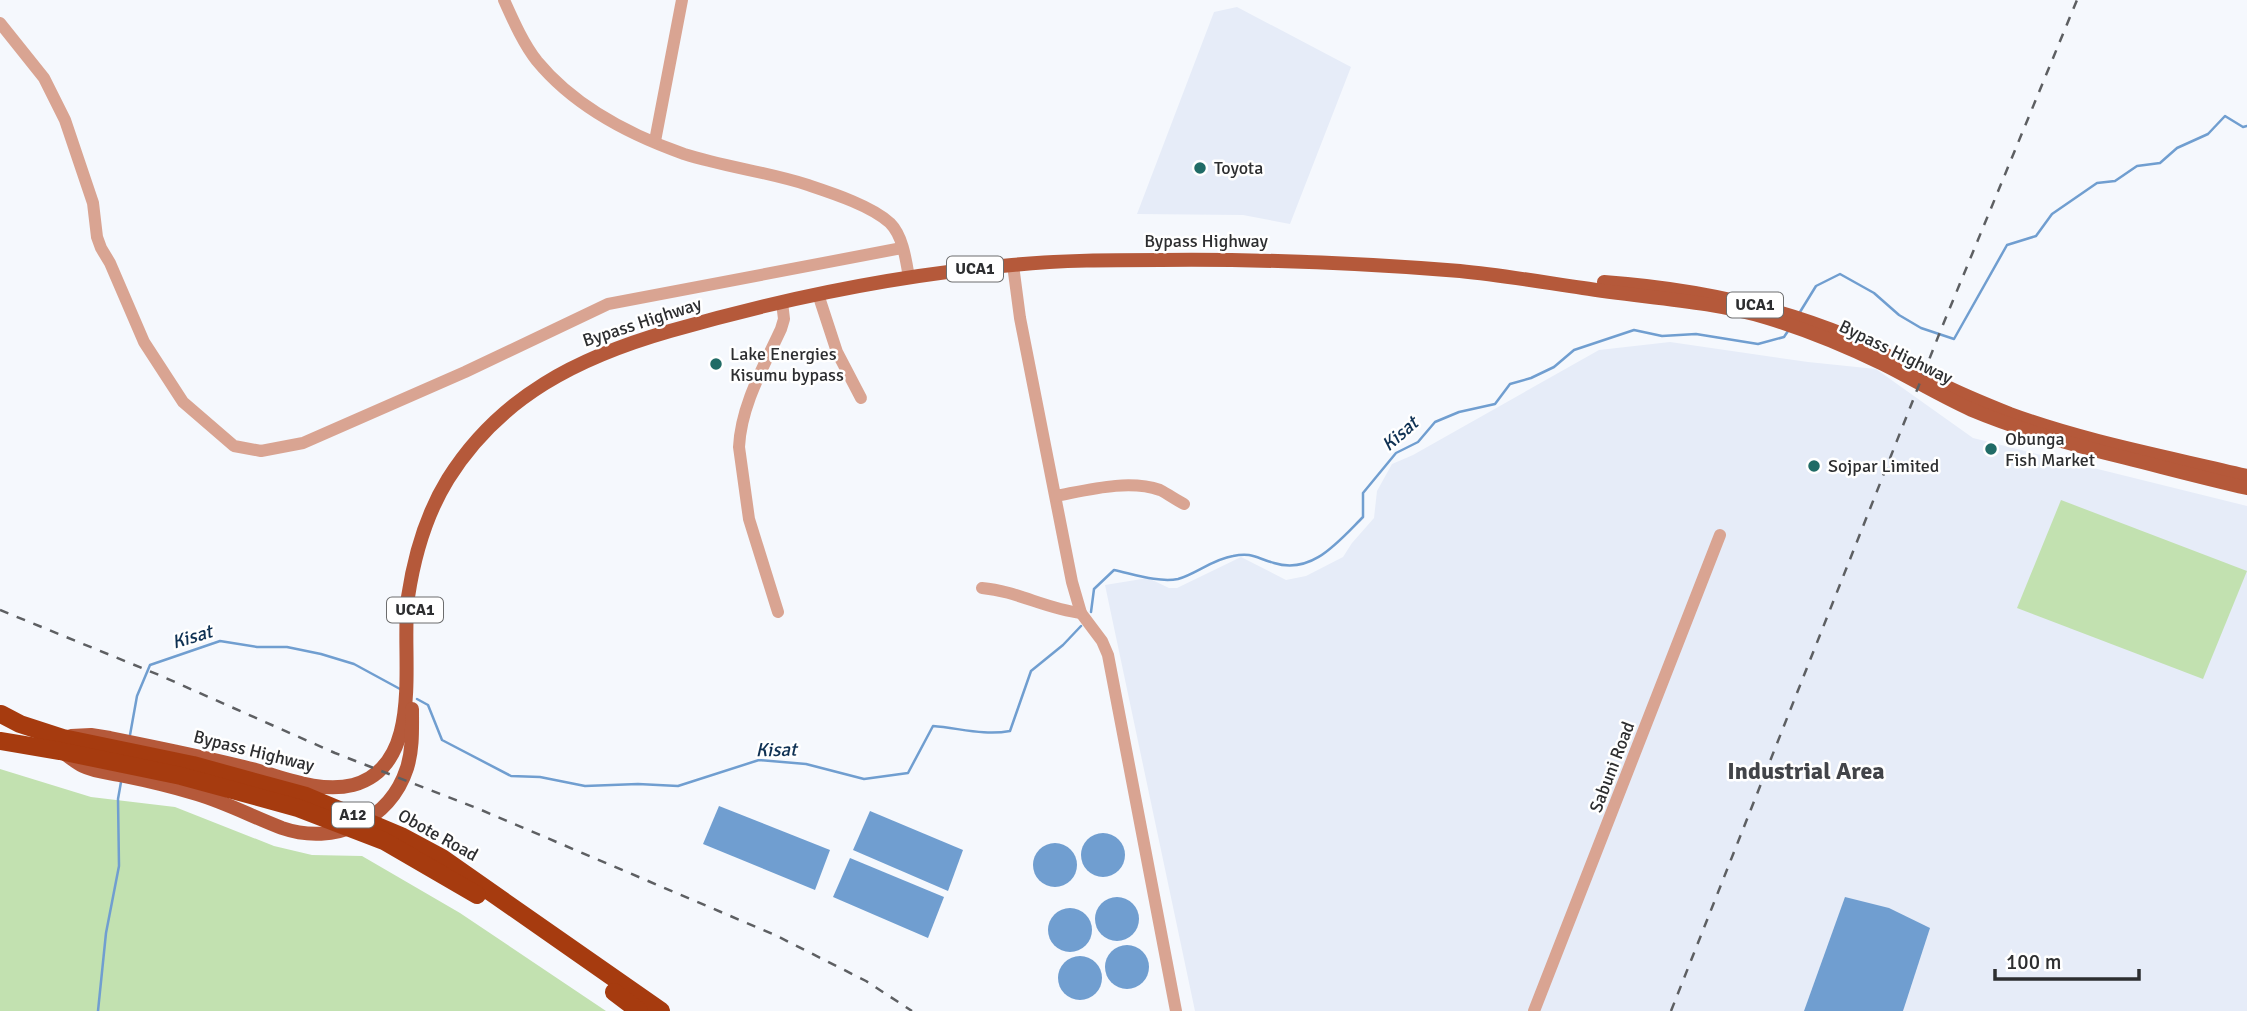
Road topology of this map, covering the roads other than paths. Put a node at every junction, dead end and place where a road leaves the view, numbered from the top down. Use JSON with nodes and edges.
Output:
{"nodes":[{"id":1,"x":504,"y":0,"type":"edge"},
{"id":2,"x":681,"y":0,"type":"edge"},
{"id":3,"x":0,"y":23,"type":"edge"},
{"id":4,"x":655,"y":141,"type":"junction"},
{"id":5,"x":902,"y":248,"type":"junction"},
{"id":6,"x":1013,"y":265,"type":"junction"},
{"id":7,"x":909,"y":278,"type":"junction"},
{"id":8,"x":818,"y":294,"type":"junction"},
{"id":9,"x":782,"y":302,"type":"junction"},
{"id":10,"x":1933,"y":386,"type":"junction"},
{"id":11,"x":861,"y":398,"type":"dead end"},
{"id":12,"x":455,"y":475,"type":"junction"},
{"id":13,"x":2247,"y":475,"type":"edge"},
{"id":14,"x":2247,"y":488,"type":"edge"},
{"id":15,"x":1056,"y":495,"type":"junction"},
{"id":16,"x":1184,"y":504,"type":"dead end"},
{"id":17,"x":1720,"y":535,"type":"dead end"},
{"id":18,"x":982,"y":588,"type":"dead end"},
{"id":19,"x":778,"y":612,"type":"dead end"},
{"id":20,"x":1081,"y":613,"type":"junction"},
{"id":21,"x":0,"y":718,"type":"edge"},
{"id":22,"x":0,"y":741,"type":"edge"},
{"id":23,"x":61,"y":744,"type":"junction"},
{"id":24,"x":639,"y":1011,"type":"edge"},
{"id":25,"x":661,"y":1011,"type":"edge"},
{"id":26,"x":1176,"y":1011,"type":"edge"},
{"id":27,"x":1534,"y":1011,"type":"edge"}],
"edges":[{"from":1,"to":4,"type":"street"},
{"from":2,"to":4,"type":"street"},
{"from":3,"to":5,"type":"street","name":"Bypass Highway"},
{"from":4,"to":5,"type":"street"},
{"from":5,"to":7,"type":"street"},
{"from":6,"to":7,"type":"main road","name":"Bypass Highway","number":"UCA1"},
{"from":6,"to":10,"type":"main road","name":"Bypass Highway","number":"UCA1"},
{"from":6,"to":15,"type":"street"},
{"from":7,"to":8,"type":"main road","name":"Bypass Highway","number":"UCA1"},
{"from":8,"to":9,"type":"main road","name":"Bypass Highway","number":"UCA1"},
{"from":8,"to":11,"type":"street"},
{"from":9,"to":12,"type":"main road","name":"Bypass Highway","number":"UCA1"},
{"from":9,"to":19,"type":"street"},
{"from":10,"to":13,"type":"main road","name":"Bypass Highway","number":"UCA1"},
{"from":10,"to":14,"type":"main road","name":"Bypass Highway","number":"UCA1"},
{"from":12,"to":23,"type":"main road","name":"Bypass Highway","number":"UCA1"},
{"from":12,"to":23,"type":"main road","number":"UCA1"},
{"from":15,"to":16,"type":"street"},
{"from":15,"to":20,"type":"street"},
{"from":17,"to":27,"type":"street","name":"Sabuni Road"},
{"from":18,"to":20,"type":"street"},
{"from":20,"to":26,"type":"street"},
{"from":21,"to":23,"type":"highway","name":"Obote Road","number":"A12"},
{"from":22,"to":23,"type":"highway","name":"Obote Road","number":"A12"},
{"from":23,"to":24,"type":"highway","name":"Obote Road","number":"A12"},
{"from":23,"to":25,"type":"highway","name":"Obote Road","number":"A12"}]}
